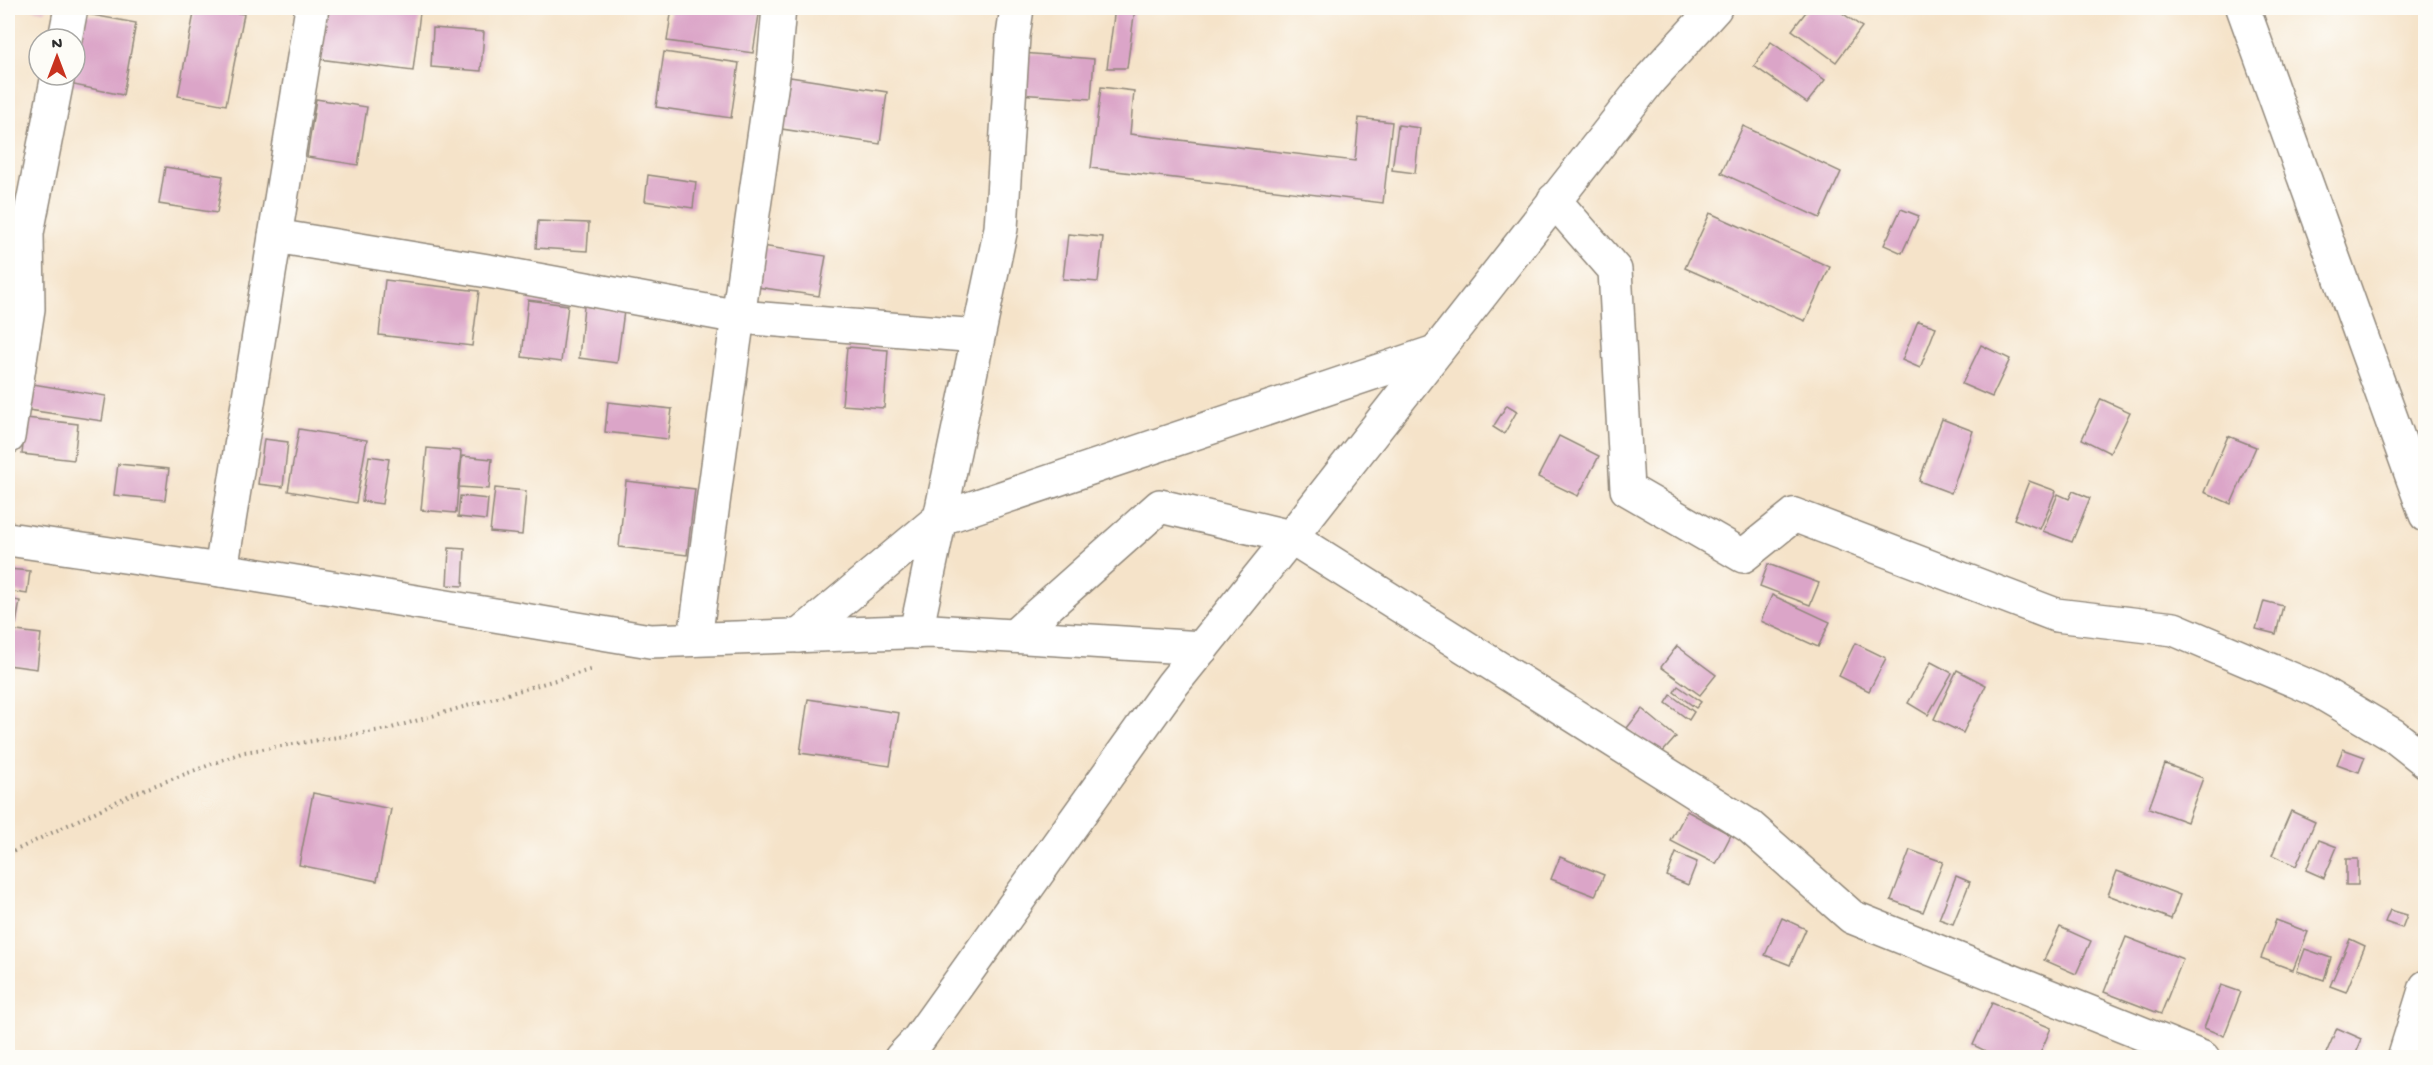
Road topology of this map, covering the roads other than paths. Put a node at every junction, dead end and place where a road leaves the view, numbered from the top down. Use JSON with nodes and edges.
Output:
{"nodes":[{"id":1,"x":71,"y":8,"type":"edge"},
{"id":2,"x":312,"y":8,"type":"edge"},
{"id":3,"x":779,"y":8,"type":"edge"},
{"id":4,"x":1017,"y":8,"type":"edge"},
{"id":5,"x":1715,"y":8,"type":"edge"},
{"id":6,"x":2243,"y":8,"type":"edge"},
{"id":7,"x":67,"y":27,"type":"edge"},
{"id":8,"x":56,"y":87,"type":"edge"},
{"id":9,"x":1554,"y":200,"type":"junction"},
{"id":10,"x":275,"y":236,"type":"junction"},
{"id":11,"x":739,"y":316,"type":"junction"},
{"id":12,"x":978,"y":336,"type":"junction"},
{"id":13,"x":1435,"y":352,"type":"junction"},
{"id":14,"x":8,"y":437,"type":"edge"},
{"id":15,"x":2426,"y":515,"type":"edge"},
{"id":16,"x":939,"y":519,"type":"junction"},
{"id":17,"x":1292,"y":537,"type":"junction"},
{"id":18,"x":8,"y":539,"type":"edge"},
{"id":19,"x":221,"y":570,"type":"junction"},
{"id":20,"x":916,"y":632,"type":"junction"},
{"id":21,"x":799,"y":636,"type":"junction"},
{"id":22,"x":1014,"y":636,"type":"junction"},
{"id":23,"x":695,"y":639,"type":"junction"},
{"id":24,"x":1202,"y":648,"type":"junction"},
{"id":25,"x":2426,"y":761,"type":"edge"},
{"id":26,"x":2426,"y":987,"type":"edge"},
{"id":27,"x":901,"y":1058,"type":"edge"},
{"id":28,"x":2204,"y":1058,"type":"edge"},
{"id":29,"x":2404,"y":1058,"type":"edge"}],
"edges":[{"from":1,"to":7,"type":"street"},
{"from":2,"to":10,"type":"street"},
{"from":3,"to":11,"type":"street"},
{"from":4,"to":12,"type":"street"},
{"from":5,"to":9,"type":"street"},
{"from":6,"to":15,"type":"street"},
{"from":8,"to":14,"type":"street"},
{"from":9,"to":13,"type":"street"},
{"from":9,"to":25,"type":"street"},
{"from":10,"to":11,"type":"street"},
{"from":10,"to":19,"type":"street"},
{"from":11,"to":12,"type":"street"},
{"from":11,"to":23,"type":"street"},
{"from":12,"to":16,"type":"street"},
{"from":13,"to":16,"type":"street"},
{"from":13,"to":17,"type":"street"},
{"from":16,"to":20,"type":"street"},
{"from":16,"to":21,"type":"street"},
{"from":17,"to":22,"type":"street"},
{"from":17,"to":24,"type":"street"},
{"from":17,"to":28,"type":"street"},
{"from":18,"to":19,"type":"street"},
{"from":19,"to":23,"type":"street"},
{"from":20,"to":21,"type":"street"},
{"from":20,"to":22,"type":"street"},
{"from":21,"to":23,"type":"street"},
{"from":22,"to":24,"type":"street"},
{"from":24,"to":27,"type":"street"},
{"from":26,"to":29,"type":"street"}]}
